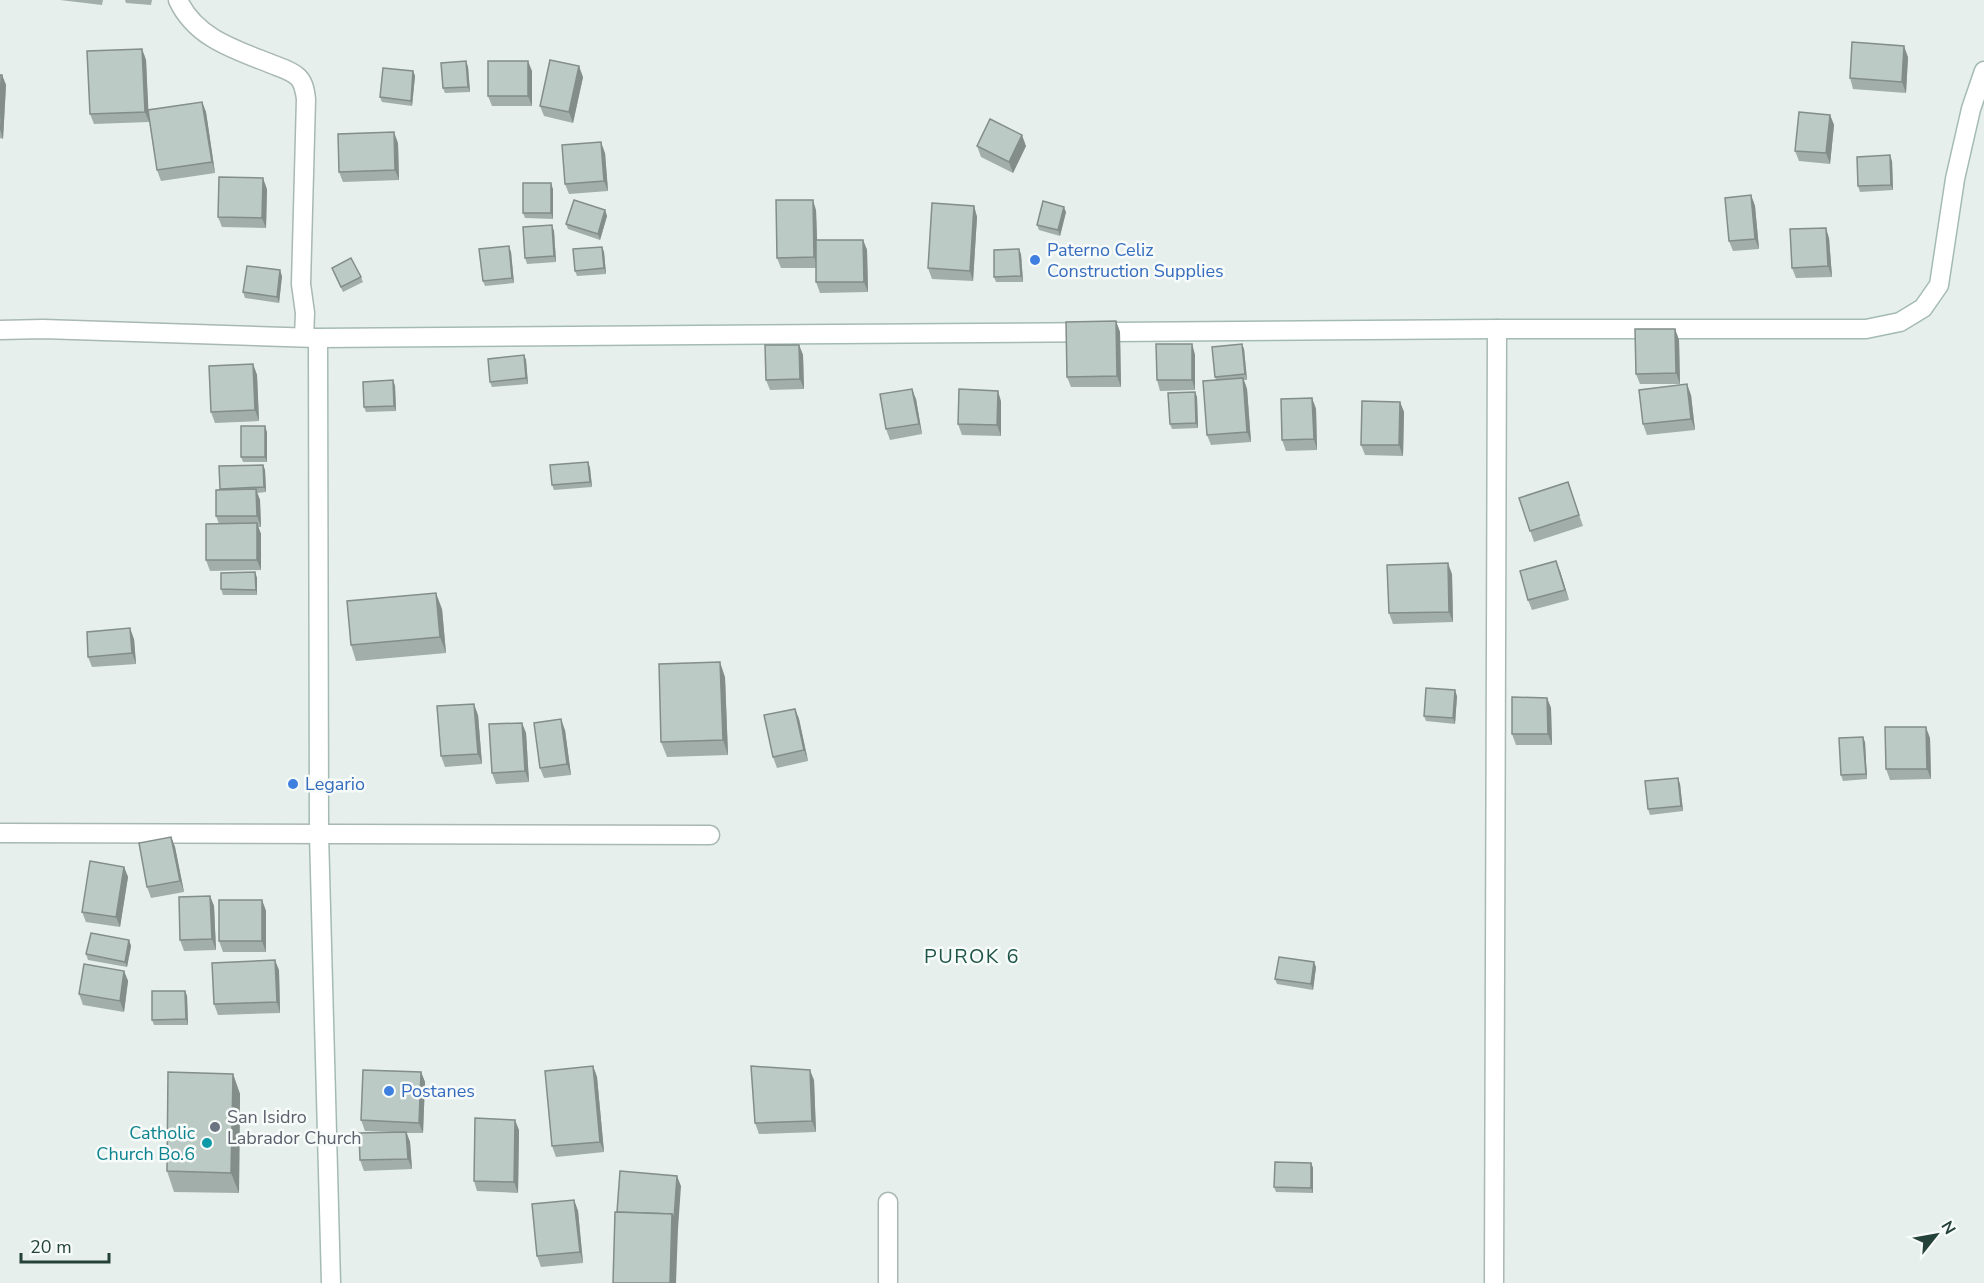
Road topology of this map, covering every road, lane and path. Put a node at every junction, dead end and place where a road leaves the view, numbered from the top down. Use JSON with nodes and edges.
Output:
{"nodes":[{"id":1,"x":178,"y":0,"type":"edge"},
{"id":2,"x":1984,"y":70,"type":"edge"},
{"id":3,"x":1497,"y":329,"type":"junction"},
{"id":4,"x":0,"y":330,"type":"edge"},
{"id":5,"x":311,"y":338,"type":"junction"},
{"id":6,"x":0,"y":834,"type":"edge"},
{"id":7,"x":319,"y":834,"type":"junction"},
{"id":8,"x":710,"y":835,"type":"dead end"},
{"id":9,"x":888,"y":1202,"type":"dead end"},
{"id":10,"x":331,"y":1283,"type":"edge"},
{"id":11,"x":888,"y":1283,"type":"edge"},
{"id":12,"x":1494,"y":1283,"type":"edge"}],
"edges":[{"from":1,"to":5,"type":"street"},
{"from":2,"to":3,"type":"street"},
{"from":3,"to":5,"type":"street"},
{"from":3,"to":12,"type":"street"},
{"from":4,"to":5,"type":"street"},
{"from":5,"to":7,"type":"street"},
{"from":6,"to":7,"type":"street"},
{"from":7,"to":8,"type":"street"},
{"from":7,"to":10,"type":"street"},
{"from":9,"to":11,"type":"street"}]}
